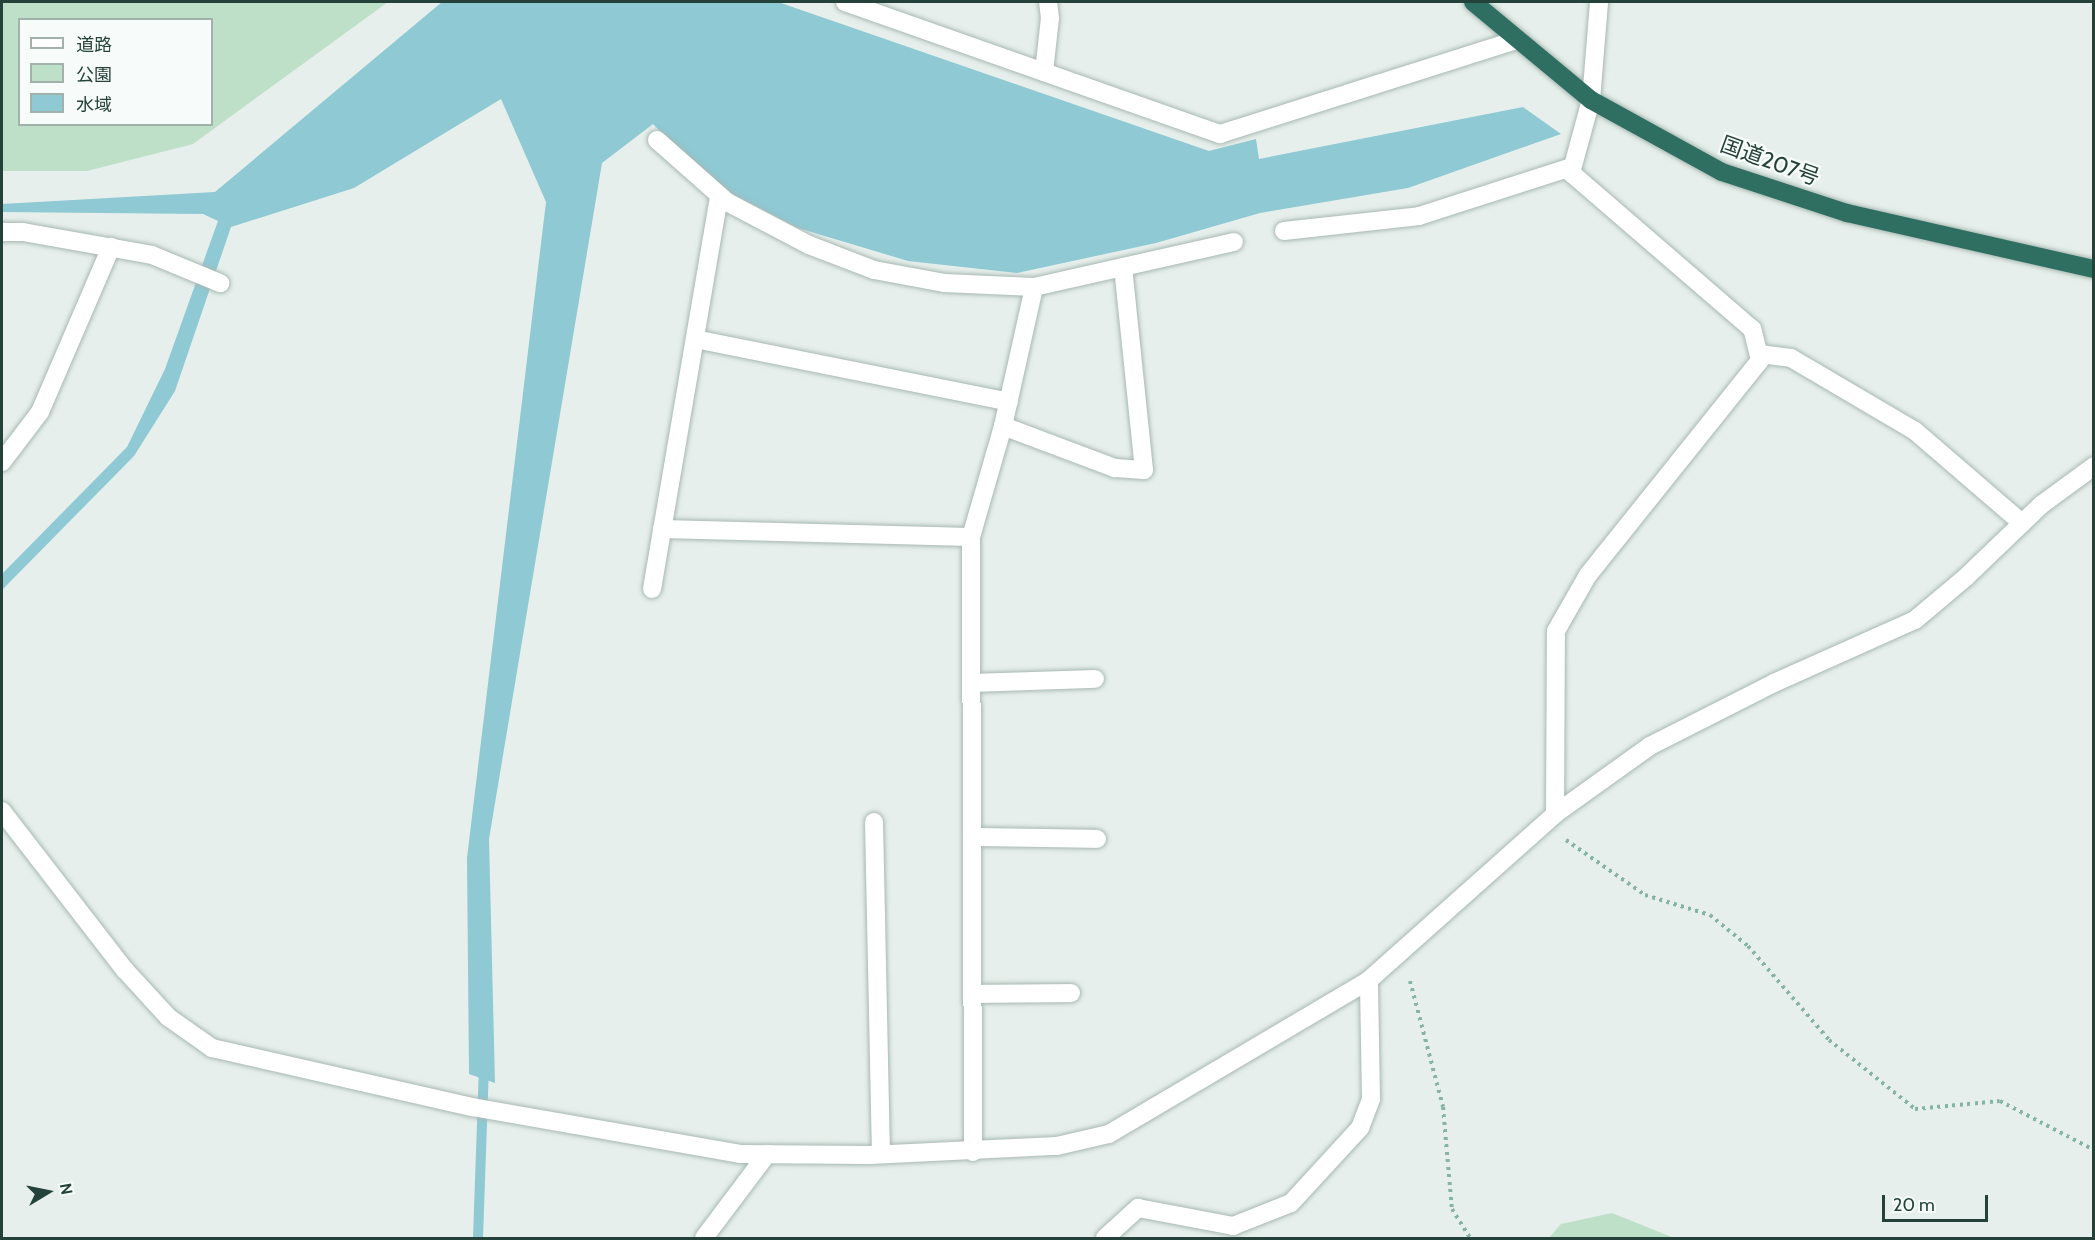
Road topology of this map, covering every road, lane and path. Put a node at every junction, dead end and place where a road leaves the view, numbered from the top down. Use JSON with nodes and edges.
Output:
{"nodes":[{"id":1,"x":845,"y":2,"type":"edge"},
{"id":2,"x":1048,"y":2,"type":"edge"},
{"id":3,"x":1473,"y":2,"type":"edge"},
{"id":4,"x":1599,"y":2,"type":"edge"},
{"id":5,"x":1516,"y":40,"type":"junction"},
{"id":6,"x":1044,"y":72,"type":"junction"},
{"id":7,"x":1591,"y":100,"type":"junction"},
{"id":8,"x":657,"y":141,"type":"dead end"},
{"id":9,"x":1572,"y":167,"type":"junction"},
{"id":10,"x":719,"y":195,"type":"junction"},
{"id":11,"x":1284,"y":231,"type":"dead end"},
{"id":12,"x":2,"y":232,"type":"edge"},
{"id":13,"x":1234,"y":242,"type":"dead end"},
{"id":14,"x":111,"y":247,"type":"junction"},
{"id":15,"x":1123,"y":267,"type":"junction"},
{"id":16,"x":2094,"y":268,"type":"edge"},
{"id":17,"x":220,"y":283,"type":"dead end"},
{"id":18,"x":1034,"y":287,"type":"junction"},
{"id":19,"x":695,"y":339,"type":"junction"},
{"id":20,"x":1759,"y":354,"type":"junction"},
{"id":21,"x":1009,"y":402,"type":"junction"},
{"id":22,"x":1003,"y":426,"type":"junction"},
{"id":23,"x":2,"y":462,"type":"edge"},
{"id":24,"x":2094,"y":465,"type":"edge"},
{"id":25,"x":2022,"y":523,"type":"junction"},
{"id":26,"x":662,"y":529,"type":"junction"},
{"id":27,"x":971,"y":537,"type":"junction"},
{"id":28,"x":652,"y":589,"type":"dead end"},
{"id":29,"x":1095,"y":679,"type":"dead end"},
{"id":30,"x":972,"y":683,"type":"junction"},
{"id":31,"x":2,"y":811,"type":"edge"},
{"id":32,"x":1549,"y":819,"type":"junction"},
{"id":33,"x":874,"y":822,"type":"dead end"},
{"id":34,"x":972,"y":837,"type":"junction"},
{"id":35,"x":1097,"y":839,"type":"dead end"},
{"id":36,"x":1401,"y":948,"type":"junction"},
{"id":37,"x":1369,"y":980,"type":"junction"},
{"id":38,"x":1071,"y":993,"type":"dead end"},
{"id":39,"x":973,"y":994,"type":"junction"},
{"id":40,"x":2094,"y":1150,"type":"edge"},
{"id":41,"x":973,"y":1152,"type":"junction"},
{"id":42,"x":767,"y":1154,"type":"junction"},
{"id":43,"x":880,"y":1154,"type":"junction"},
{"id":44,"x":1242,"y":1231,"type":"edge"},
{"id":45,"x":704,"y":1239,"type":"edge"},
{"id":46,"x":1105,"y":1239,"type":"edge"},
{"id":47,"x":1470,"y":1239,"type":"edge"}],
"edges":[{"from":1,"to":6,"type":"street"},
{"from":2,"to":6,"type":"street"},
{"from":3,"to":5,"type":"highway","name":"国道207号"},
{"from":4,"to":7,"type":"street"},
{"from":5,"to":6,"type":"street"},
{"from":5,"to":7,"type":"highway","name":"国道207号"},
{"from":7,"to":9,"type":"street"},
{"from":7,"to":16,"type":"highway","name":"国道207号"},
{"from":8,"to":10,"type":"street"},
{"from":9,"to":11,"type":"street"},
{"from":9,"to":20,"type":"street"},
{"from":10,"to":18,"type":"street"},
{"from":10,"to":19,"type":"street"},
{"from":12,"to":14,"type":"street"},
{"from":13,"to":15,"type":"street"},
{"from":14,"to":17,"type":"street"},
{"from":14,"to":23,"type":"street"},
{"from":15,"to":18,"type":"street"},
{"from":15,"to":22,"type":"street"},
{"from":18,"to":21,"type":"street"},
{"from":19,"to":21,"type":"street"},
{"from":19,"to":26,"type":"street"},
{"from":20,"to":25,"type":"street"},
{"from":20,"to":32,"type":"street"},
{"from":21,"to":22,"type":"street"},
{"from":22,"to":27,"type":"street"},
{"from":24,"to":25,"type":"street"},
{"from":25,"to":32,"type":"street"},
{"from":26,"to":27,"type":"street"},
{"from":26,"to":28,"type":"street"},
{"from":27,"to":30,"type":"street"},
{"from":29,"to":30,"type":"street"},
{"from":30,"to":34,"type":"street"},
{"from":31,"to":42,"type":"street"},
{"from":32,"to":36,"type":"street"},
{"from":32,"to":40,"type":"path"},
{"from":33,"to":43,"type":"street"},
{"from":34,"to":35,"type":"street"},
{"from":34,"to":39,"type":"street"},
{"from":36,"to":37,"type":"street"},
{"from":36,"to":47,"type":"path"},
{"from":37,"to":41,"type":"street"},
{"from":37,"to":44,"type":"street"},
{"from":38,"to":39,"type":"street"},
{"from":39,"to":41,"type":"street"},
{"from":41,"to":43,"type":"street"},
{"from":42,"to":43,"type":"street"},
{"from":42,"to":45,"type":"street"},
{"from":44,"to":46,"type":"street"}]}
